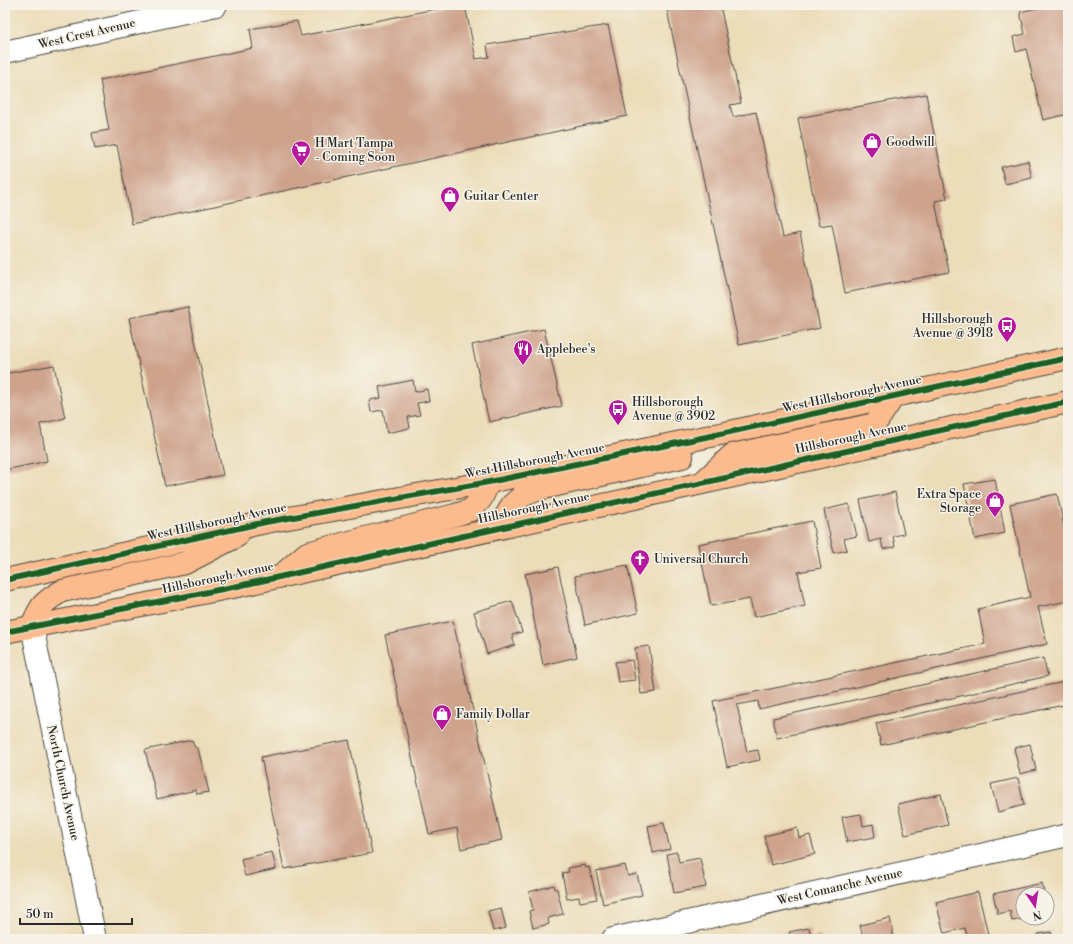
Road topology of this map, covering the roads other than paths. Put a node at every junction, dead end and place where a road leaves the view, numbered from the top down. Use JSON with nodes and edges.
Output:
{"nodes":[{"id":1,"x":216,"y":5,"type":"edge"},
{"id":2,"x":5,"y":52,"type":"edge"},
{"id":3,"x":1068,"y":358,"type":"edge"},
{"id":4,"x":894,"y":396,"type":"junction"},
{"id":5,"x":1068,"y":402,"type":"edge"},
{"id":6,"x":725,"y":433,"type":"junction"},
{"id":7,"x":489,"y":482,"type":"junction"},
{"id":8,"x":703,"y":482,"type":"junction"},
{"id":9,"x":266,"y":522,"type":"junction"},
{"id":10,"x":500,"y":527,"type":"junction"},
{"id":11,"x":281,"y":576,"type":"junction"},
{"id":12,"x":5,"y":580,"type":"edge"},
{"id":13,"x":32,"y":626,"type":"junction"},
{"id":14,"x":5,"y":632,"type":"edge"},
{"id":15,"x":1068,"y":835,"type":"edge"},
{"id":16,"x":95,"y":939,"type":"edge"},
{"id":17,"x":613,"y":939,"type":"edge"}],
"edges":[{"from":1,"to":2,"type":"street","name":"West Crest Avenue"},
{"from":3,"to":4,"type":"main road","name":"West Hillsborough Avenue"},
{"from":4,"to":6,"type":"main road","name":"West Hillsborough Avenue"},
{"from":4,"to":8,"type":"main road"},
{"from":5,"to":8,"type":"main road","name":"Hillsborough Avenue"},
{"from":6,"to":7,"type":"main road","name":"West Hillsborough Avenue"},
{"from":6,"to":10,"type":"main road"},
{"from":7,"to":9,"type":"main road","name":"West Hillsborough Avenue"},
{"from":7,"to":11,"type":"main road"},
{"from":8,"to":10,"type":"main road","name":"Hillsborough Avenue"},
{"from":9,"to":12,"type":"main road","name":"West Hillsborough Avenue"},
{"from":9,"to":13,"type":"main road"},
{"from":10,"to":11,"type":"main road","name":"Hillsborough Avenue"},
{"from":11,"to":13,"type":"main road","name":"Hillsborough Avenue"},
{"from":13,"to":14,"type":"main road","name":"Hillsborough Avenue"},
{"from":13,"to":16,"type":"street","name":"North Church Avenue"},
{"from":15,"to":17,"type":"street","name":"West Comanche Avenue"}]}
